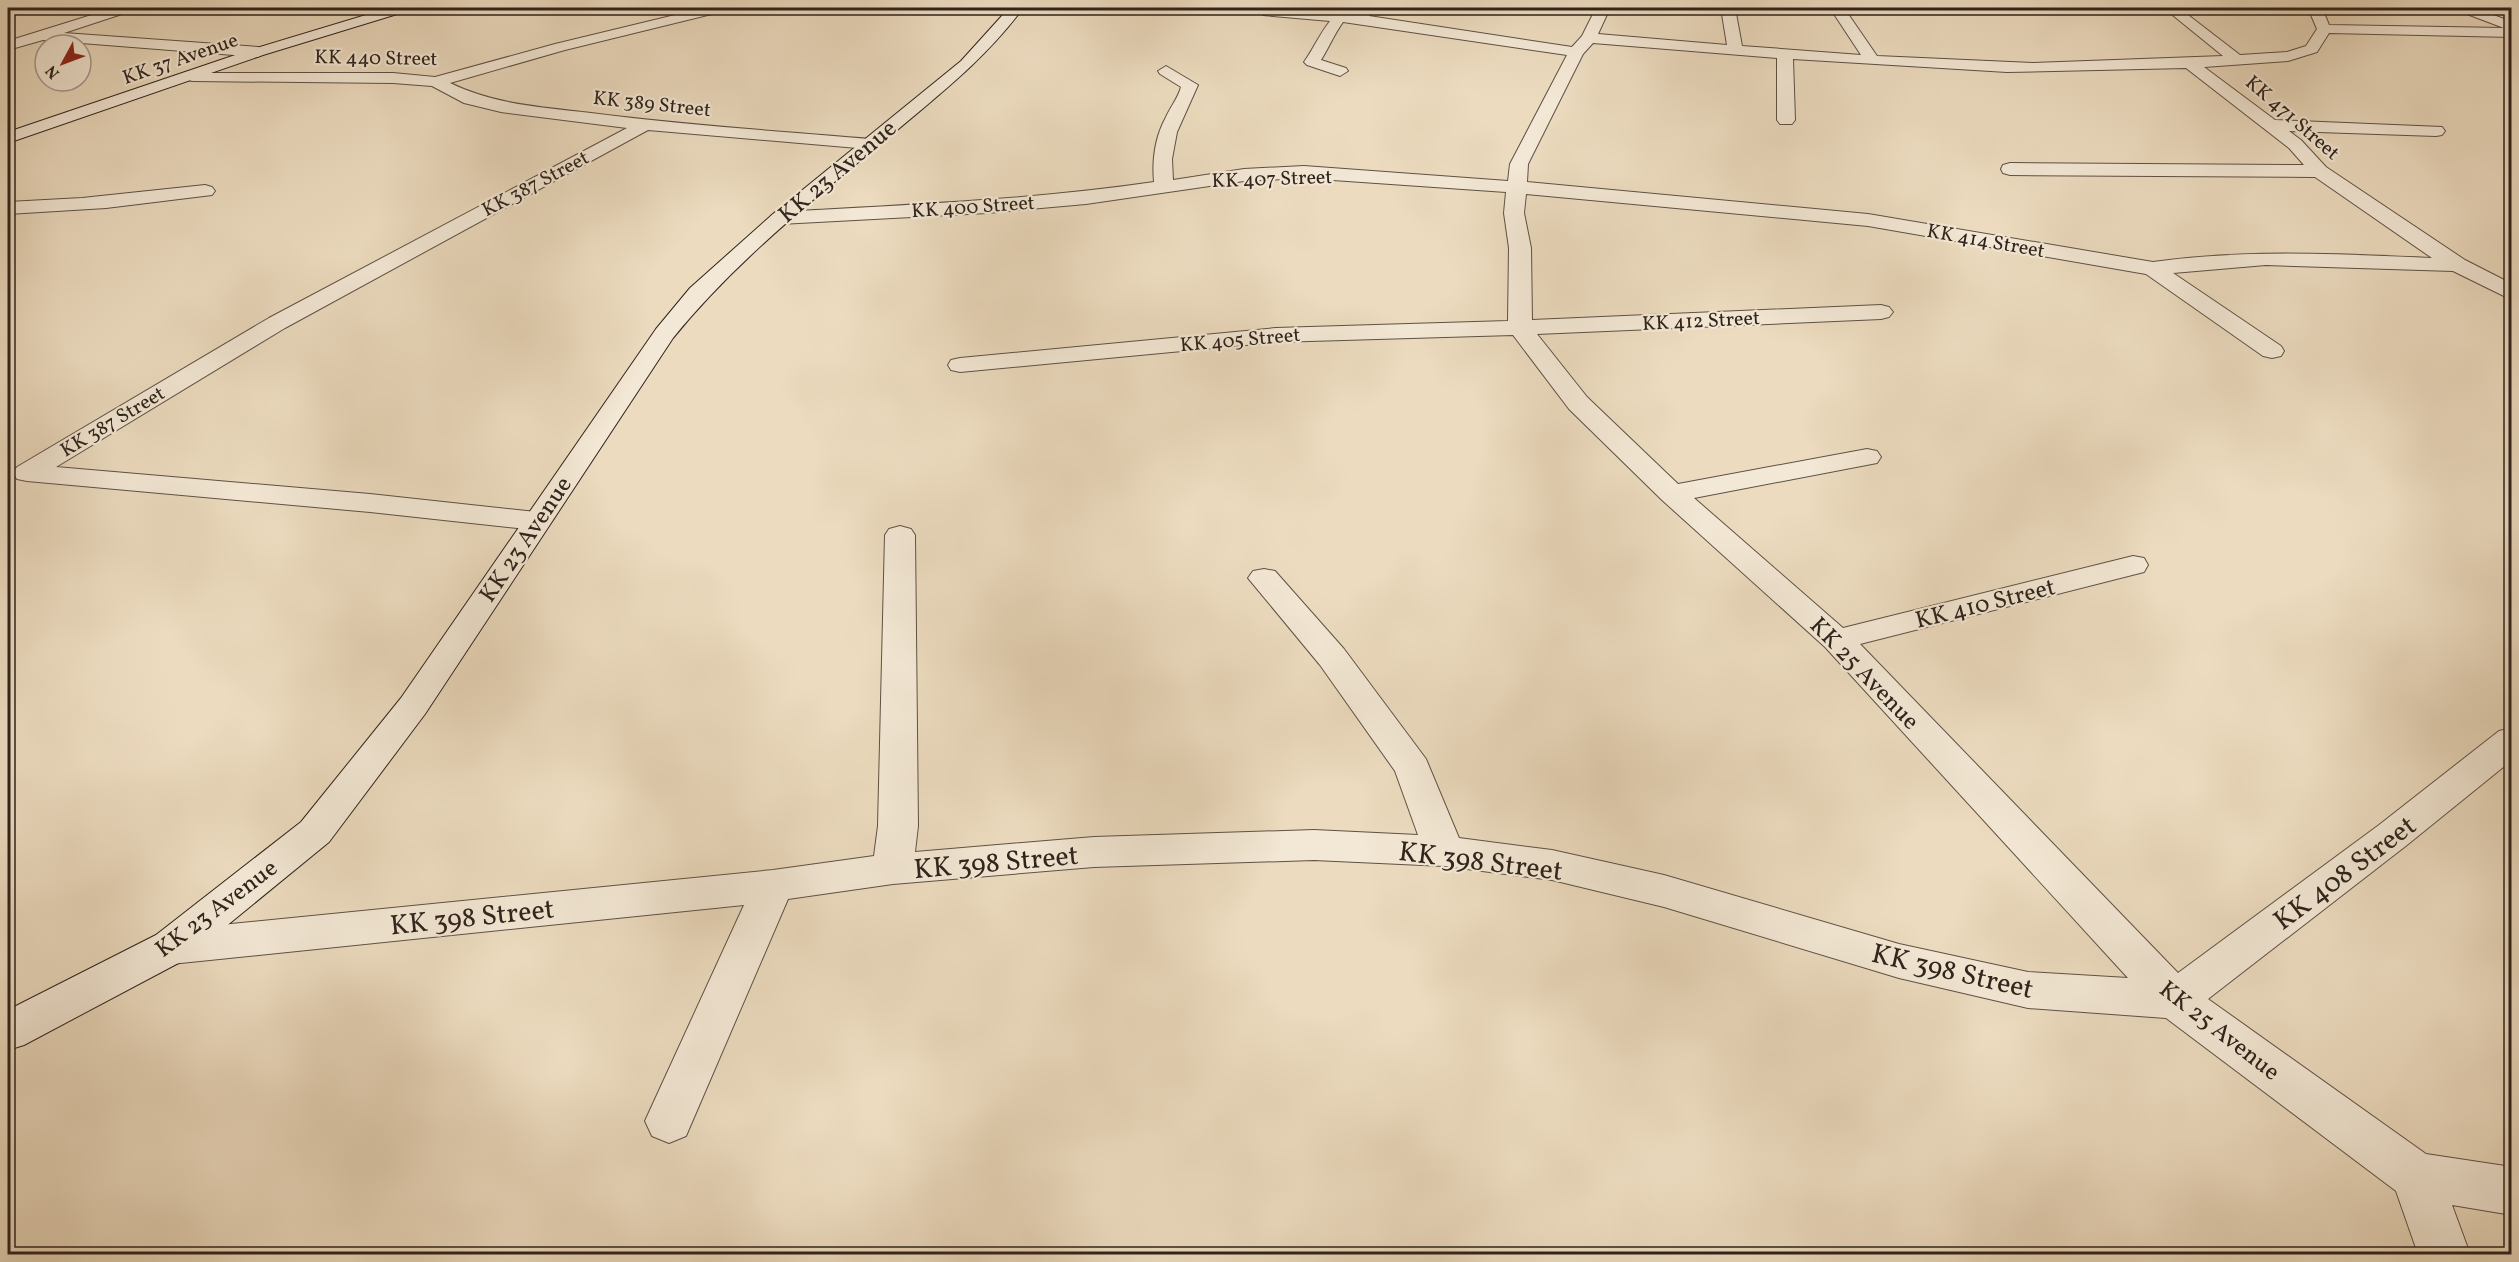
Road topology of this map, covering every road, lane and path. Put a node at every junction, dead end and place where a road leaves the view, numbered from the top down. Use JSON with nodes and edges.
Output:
{"nodes":[{"id":1,"x":126,"y":8,"type":"edge"},
{"id":2,"x":402,"y":8,"type":"edge"},
{"id":3,"x":719,"y":8,"type":"edge"},
{"id":4,"x":1016,"y":8,"type":"edge"},
{"id":5,"x":1369,"y":8,"type":"edge"},
{"id":6,"x":1603,"y":8,"type":"edge"},
{"id":7,"x":1728,"y":8,"type":"edge"},
{"id":8,"x":1837,"y":8,"type":"edge"},
{"id":9,"x":2171,"y":8,"type":"edge"},
{"id":10,"x":2314,"y":8,"type":"edge"},
{"id":11,"x":2464,"y":8,"type":"edge"},
{"id":12,"x":1268,"y":12,"type":"dead end"},
{"id":13,"x":1340,"y":17,"type":"junction"},
{"id":14,"x":1358,"y":19,"type":"junction"},
{"id":15,"x":2511,"y":26,"type":"edge"},
{"id":16,"x":2324,"y":29,"type":"junction"},
{"id":17,"x":45,"y":33,"type":"edge"},
{"id":18,"x":2511,"y":33,"type":"edge"},
{"id":19,"x":33,"y":37,"type":"edge"},
{"id":20,"x":93,"y":39,"type":"edge"},
{"id":21,"x":1583,"y":45,"type":"junction"},
{"id":22,"x":8,"y":46,"type":"edge"},
{"id":23,"x":1735,"y":49,"type":"junction"},
{"id":24,"x":258,"y":52,"type":"junction"},
{"id":25,"x":1785,"y":54,"type":"junction"},
{"id":26,"x":1871,"y":59,"type":"junction"},
{"id":27,"x":2236,"y":59,"type":"junction"},
{"id":28,"x":2190,"y":63,"type":"junction"},
{"id":29,"x":1166,"y":71,"type":"dead end"},
{"id":30,"x":1340,"y":71,"type":"dead end"},
{"id":31,"x":192,"y":75,"type":"junction"},
{"id":32,"x":435,"y":82,"type":"junction"},
{"id":33,"x":1785,"y":120,"type":"dead end"},
{"id":34,"x":645,"y":124,"type":"junction"},
{"id":35,"x":2269,"y":125,"type":"junction"},
{"id":36,"x":2436,"y":131,"type":"dead end"},
{"id":37,"x":8,"y":138,"type":"edge"},
{"id":38,"x":868,"y":144,"type":"junction"},
{"id":39,"x":2010,"y":168,"type":"dead end"},
{"id":40,"x":2319,"y":171,"type":"junction"},
{"id":41,"x":1164,"y":186,"type":"junction"},
{"id":42,"x":1515,"y":187,"type":"junction"},
{"id":43,"x":205,"y":192,"type":"dead end"},
{"id":44,"x":8,"y":208,"type":"edge"},
{"id":45,"x":780,"y":218,"type":"junction"},
{"id":46,"x":2457,"y":265,"type":"junction"},
{"id":47,"x":2153,"y":269,"type":"junction"},
{"id":48,"x":2511,"y":293,"type":"edge"},
{"id":49,"x":1881,"y":312,"type":"dead end"},
{"id":50,"x":1520,"y":328,"type":"junction"},
{"id":51,"x":2272,"y":351,"type":"dead end"},
{"id":52,"x":960,"y":365,"type":"dead end"},
{"id":53,"x":1868,"y":457,"type":"dead end"},
{"id":54,"x":17,"y":473,"type":"edge"},
{"id":55,"x":1672,"y":494,"type":"junction"},
{"id":56,"x":536,"y":521,"type":"junction"},
{"id":57,"x":900,"y":535,"type":"dead end"},
{"id":58,"x":2133,"y":565,"type":"dead end"},
{"id":59,"x":1264,"y":578,"type":"dead end"},
{"id":60,"x":1837,"y":640,"type":"junction"},
{"id":61,"x":2511,"y":740,"type":"edge"},
{"id":62,"x":1444,"y":851,"type":"junction"},
{"id":63,"x":893,"y":869,"type":"junction"},
{"id":64,"x":772,"y":885,"type":"junction"},
{"id":65,"x":171,"y":947,"type":"junction"},
{"id":66,"x":2175,"y":1000,"type":"junction"},
{"id":67,"x":8,"y":1031,"type":"edge"},
{"id":68,"x":669,"y":1121,"type":"dead end"},
{"id":69,"x":2416,"y":1176,"type":"junction"},
{"id":70,"x":2511,"y":1191,"type":"edge"},
{"id":71,"x":2444,"y":1254,"type":"edge"}],
"edges":[{"from":1,"to":17,"type":"street"},
{"from":2,"to":24,"type":"street","name":"KK 37 Avenue"},
{"from":3,"to":32,"type":"street","name":"KK 440 Street"},
{"from":4,"to":38,"type":"street","name":"KK 23 Avenue"},
{"from":5,"to":14,"type":"street"},
{"from":6,"to":21,"type":"street"},
{"from":7,"to":23,"type":"street"},
{"from":8,"to":26,"type":"street"},
{"from":9,"to":27,"type":"street"},
{"from":10,"to":16,"type":"street"},
{"from":11,"to":15,"type":"street"},
{"from":12,"to":13,"type":"street"},
{"from":13,"to":14,"type":"street"},
{"from":13,"to":30,"type":"street"},
{"from":14,"to":21,"type":"street"},
{"from":16,"to":18,"type":"street"},
{"from":16,"to":27,"type":"street","name":"KK 471 Street"},
{"from":19,"to":22,"type":"street"},
{"from":20,"to":24,"type":"street"},
{"from":21,"to":23,"type":"street"},
{"from":21,"to":42,"type":"street"},
{"from":23,"to":25,"type":"street"},
{"from":24,"to":31,"type":"street","name":"KK 37 Avenue"},
{"from":25,"to":26,"type":"street"},
{"from":25,"to":33,"type":"street"},
{"from":26,"to":28,"type":"street"},
{"from":27,"to":28,"type":"street","name":"KK 471 Street"},
{"from":28,"to":35,"type":"street","name":"KK 471 Street"},
{"from":29,"to":41,"type":"street"},
{"from":31,"to":32,"type":"street","name":"KK 440 Street"},
{"from":31,"to":37,"type":"street","name":"KK 37 Avenue"},
{"from":32,"to":34,"type":"street","name":"KK 389 Street"},
{"from":34,"to":38,"type":"street","name":"KK 389 Street"},
{"from":34,"to":54,"type":"street","name":"KK 387 Street"},
{"from":35,"to":36,"type":"street"},
{"from":35,"to":40,"type":"street","name":"KK 471 Street"},
{"from":38,"to":45,"type":"street","name":"KK 23 Avenue"},
{"from":39,"to":40,"type":"street"},
{"from":40,"to":46,"type":"street","name":"KK 471 Street"},
{"from":41,"to":42,"type":"street","name":"KK 407 Street"},
{"from":41,"to":45,"type":"street","name":"KK 400 Street"},
{"from":42,"to":47,"type":"street","name":"KK 414 Street"},
{"from":42,"to":50,"type":"street"},
{"from":43,"to":44,"type":"street"},
{"from":45,"to":56,"type":"street","name":"KK 23 Avenue"},
{"from":46,"to":47,"type":"street","name":"KK 414 Street"},
{"from":46,"to":48,"type":"street","name":"KK 471 Street"},
{"from":47,"to":51,"type":"street"},
{"from":49,"to":50,"type":"street","name":"KK 412 Street"},
{"from":50,"to":52,"type":"street","name":"KK 405 Street"},
{"from":50,"to":55,"type":"street","name":"KK 25 Avenue"},
{"from":53,"to":55,"type":"street"},
{"from":54,"to":56,"type":"street","name":"KK 387 Street"},
{"from":55,"to":60,"type":"street","name":"KK 25 Avenue"},
{"from":56,"to":65,"type":"street","name":"KK 23 Avenue"},
{"from":57,"to":63,"type":"street"},
{"from":58,"to":60,"type":"street","name":"KK 410 Street"},
{"from":59,"to":62,"type":"street"},
{"from":60,"to":66,"type":"street","name":"KK 25 Avenue"},
{"from":61,"to":66,"type":"street","name":"KK 408 Street"},
{"from":62,"to":63,"type":"street","name":"KK 398 Street"},
{"from":62,"to":66,"type":"street","name":"KK 398 Street"},
{"from":63,"to":64,"type":"street","name":"KK 398 Street"},
{"from":64,"to":65,"type":"street","name":"KK 398 Street"},
{"from":64,"to":68,"type":"street"},
{"from":65,"to":67,"type":"street","name":"KK 23 Avenue"},
{"from":66,"to":69,"type":"street","name":"KK 25 Avenue"},
{"from":69,"to":70,"type":"street"},
{"from":69,"to":71,"type":"street"}]}
